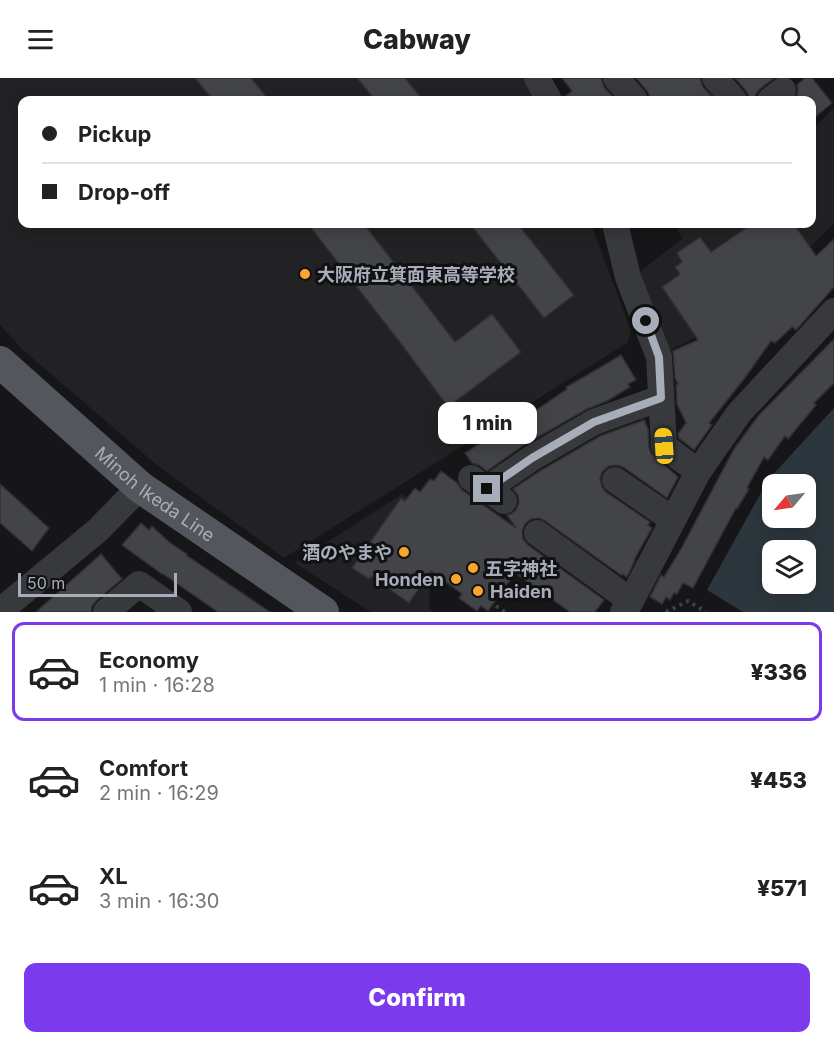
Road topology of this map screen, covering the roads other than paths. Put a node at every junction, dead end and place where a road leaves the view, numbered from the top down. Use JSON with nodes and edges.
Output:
{"nodes":[{"id":1,"x":537,"y":78,"type":"edge"},
{"id":2,"x":616,"y":78,"type":"edge"},
{"id":3,"x":716,"y":78,"type":"edge"},
{"id":4,"x":547,"y":96,"type":"edge"},
{"id":5,"x":632,"y":96,"type":"edge"},
{"id":6,"x":731,"y":96,"type":"edge"},
{"id":7,"x":616,"y":228,"type":"edge"},
{"id":8,"x":834,"y":311,"type":"edge"},
{"id":9,"x":0,"y":362,"type":"edge"},
{"id":10,"x":661,"y":398,"type":"junction"},
{"id":11,"x":698,"y":472,"type":"junction"},
{"id":12,"x":615,"y":480,"type":"dead end"},
{"id":13,"x":140,"y":487,"type":"junction"},
{"id":14,"x":487,"y":489,"type":"dead end"},
{"id":15,"x":673,"y":520,"type":"junction"},
{"id":16,"x":537,"y":533,"type":"dead end"},
{"id":17,"x":627,"y":607,"type":"edge"},
{"id":18,"x":0,"y":611,"type":"edge"},
{"id":19,"x":106,"y":612,"type":"edge"},
{"id":20,"x":179,"y":612,"type":"edge"},
{"id":21,"x":323,"y":612,"type":"edge"}],
"edges":[{"from":1,"to":4,"type":"street"},
{"from":2,"to":5,"type":"street"},
{"from":3,"to":6,"type":"street"},
{"from":7,"to":10,"type":"street"},
{"from":8,"to":11,"type":"street"},
{"from":9,"to":13,"type":"main road","name":"Minoh Ikeda Line"},
{"from":10,"to":11,"type":"street"},
{"from":10,"to":14,"type":"street"},
{"from":11,"to":15,"type":"street"},
{"from":12,"to":15,"type":"street"},
{"from":13,"to":18,"type":"street"},
{"from":13,"to":21,"type":"main road","name":"Minoh Ikeda Line"},
{"from":15,"to":17,"type":"street"},
{"from":16,"to":17,"type":"street"},
{"from":19,"to":20,"type":"street"}]}
